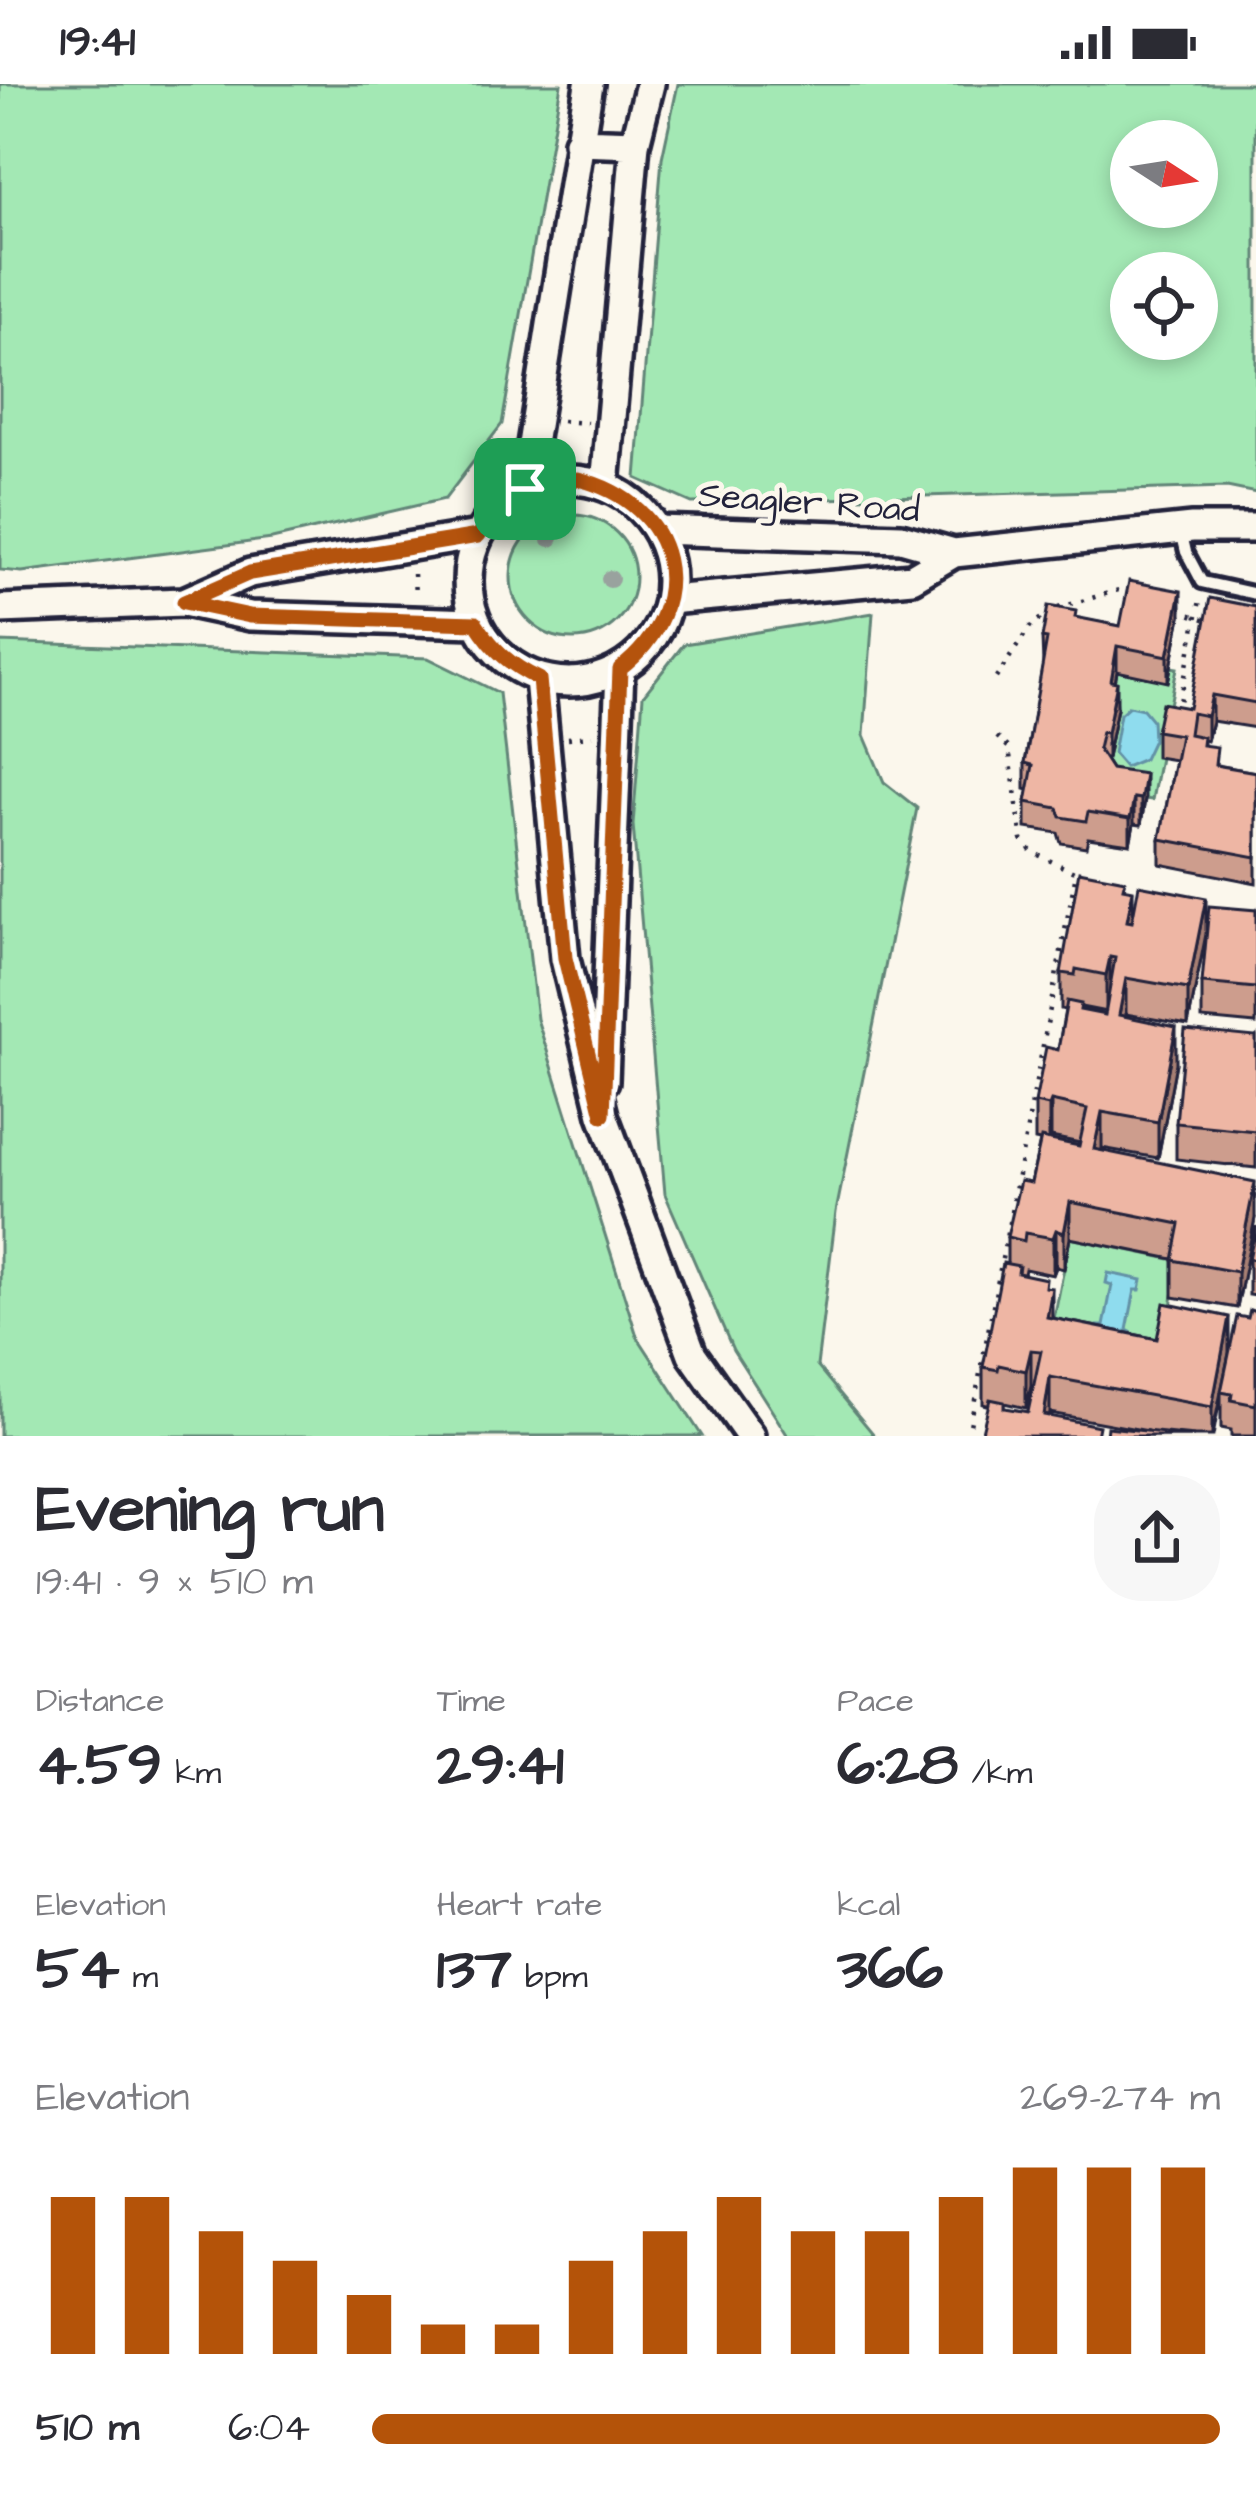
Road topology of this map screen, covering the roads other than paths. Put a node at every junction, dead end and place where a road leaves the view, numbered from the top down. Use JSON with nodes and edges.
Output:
{"nodes":[{"id":1,"x":589,"y":84,"type":"edge"},
{"id":2,"x":650,"y":84,"type":"edge"},
{"id":3,"x":578,"y":142,"type":"junction"},
{"id":4,"x":635,"y":144,"type":"junction"},
{"id":5,"x":605,"y":486,"type":"junction"},
{"id":6,"x":525,"y":489,"type":"junction"},
{"id":7,"x":1256,"y":528,"type":"edge"},
{"id":8,"x":1180,"y":529,"type":"junction"},
{"id":9,"x":657,"y":530,"type":"junction"},
{"id":10,"x":478,"y":536,"type":"junction"},
{"id":11,"x":954,"y":554,"type":"junction"},
{"id":12,"x":1256,"y":594,"type":"edge"},
{"id":13,"x":669,"y":600,"type":"junction"},
{"id":14,"x":184,"y":602,"type":"junction"},
{"id":15,"x":0,"y":609,"type":"edge"},
{"id":16,"x":476,"y":623,"type":"junction"},
{"id":17,"x":620,"y":669,"type":"junction"},
{"id":18,"x":539,"y":679,"type":"junction"},
{"id":19,"x":603,"y":1115,"type":"junction"},
{"id":20,"x":749,"y":1436,"type":"edge"}],
"edges":[{"from":1,"to":3,"type":"street"},
{"from":2,"to":4,"type":"street"},
{"from":3,"to":4,"type":"street"},
{"from":3,"to":6,"type":"street"},
{"from":4,"to":5,"type":"street"},
{"from":5,"to":6,"type":"street"},
{"from":5,"to":9,"type":"street"},
{"from":6,"to":10,"type":"street"},
{"from":7,"to":8,"type":"street","name":"Seagler Road"},
{"from":8,"to":11,"type":"street","name":"Seagler Road"},
{"from":8,"to":12,"type":"lane"},
{"from":9,"to":11,"type":"street","name":"Seagler Road"},
{"from":9,"to":13,"type":"street"},
{"from":10,"to":14,"type":"street"},
{"from":10,"to":16,"type":"street"},
{"from":11,"to":13,"type":"street","name":"Seagler Road"},
{"from":13,"to":17,"type":"street"},
{"from":14,"to":15,"type":"street"},
{"from":14,"to":16,"type":"street"},
{"from":16,"to":18,"type":"street"},
{"from":17,"to":18,"type":"street"},
{"from":17,"to":19,"type":"street"},
{"from":18,"to":19,"type":"street"},
{"from":19,"to":20,"type":"street"}]}
